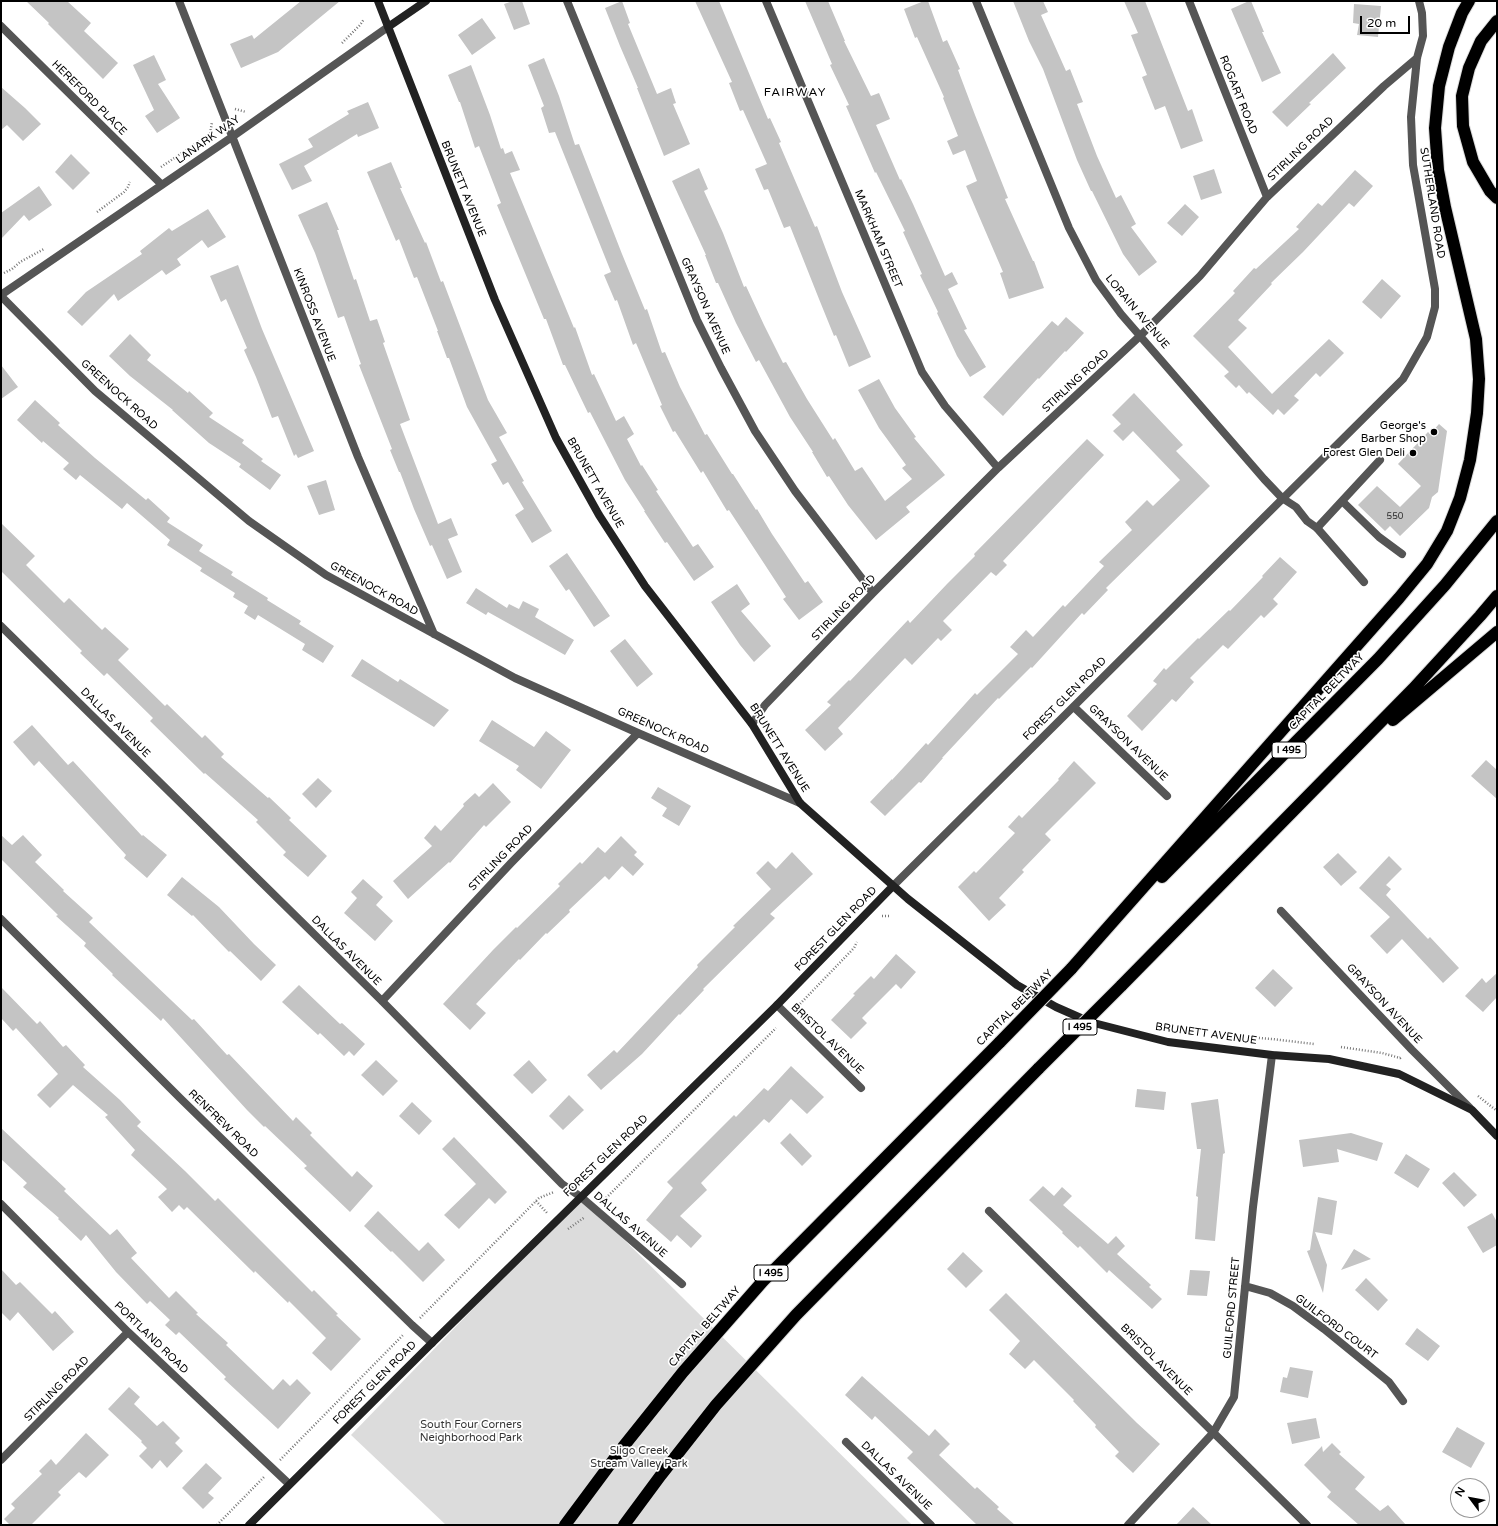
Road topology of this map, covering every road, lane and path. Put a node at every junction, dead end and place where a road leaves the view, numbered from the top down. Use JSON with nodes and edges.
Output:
{"nodes":[{"id":1,"x":178,"y":1,"type":"edge"},
{"id":2,"x":378,"y":1,"type":"edge"},
{"id":3,"x":426,"y":1,"type":"edge"},
{"id":4,"x":567,"y":1,"type":"edge"},
{"id":5,"x":766,"y":1,"type":"edge"},
{"id":6,"x":976,"y":1,"type":"edge"},
{"id":7,"x":1189,"y":1,"type":"edge"},
{"id":8,"x":1418,"y":1,"type":"edge"},
{"id":9,"x":1469,"y":1,"type":"edge"},
{"id":10,"x":1497,"y":22,"type":"edge"},
{"id":11,"x":1,"y":26,"type":"edge"},
{"id":12,"x":388,"y":27,"type":"junction"},
{"id":13,"x":1417,"y":58,"type":"junction"},
{"id":14,"x":212,"y":122,"type":"dead end"},
{"id":15,"x":232,"y":137,"type":"junction"},
{"id":16,"x":161,"y":166,"type":"dead end"},
{"id":17,"x":130,"y":182,"type":"dead end"},
{"id":18,"x":162,"y":185,"type":"junction"},
{"id":19,"x":1267,"y":197,"type":"junction"},
{"id":20,"x":1497,"y":198,"type":"edge"},
{"id":21,"x":94,"y":214,"type":"dead end"},
{"id":22,"x":46,"y":248,"type":"dead end"},
{"id":23,"x":1,"y":273,"type":"edge"},
{"id":24,"x":1,"y":296,"type":"edge"},
{"id":25,"x":1141,"y":335,"type":"junction"},
{"id":26,"x":1427,"y":337,"type":"joint"},
{"id":27,"x":1380,"y":460,"type":"dead end"},
{"id":28,"x":998,"y":468,"type":"junction"},
{"id":29,"x":1282,"y":498,"type":"junction"},
{"id":30,"x":1342,"y":501,"type":"junction"},
{"id":31,"x":1497,"y":522,"type":"edge"},
{"id":32,"x":1316,"y":528,"type":"junction"},
{"id":33,"x":1402,"y":554,"type":"dead end"},
{"id":34,"x":1364,"y":582,"type":"dead end"},
{"id":35,"x":873,"y":593,"type":"junction"},
{"id":36,"x":1497,"y":596,"type":"edge"},
{"id":37,"x":1,"y":626,"type":"edge"},
{"id":38,"x":1497,"y":632,"type":"edge"},
{"id":39,"x":434,"y":634,"type":"junction"},
{"id":40,"x":1074,"y":707,"type":"junction"},
{"id":41,"x":752,"y":724,"type":"junction"},
{"id":42,"x":638,"y":732,"type":"junction"},
{"id":43,"x":1336,"y":768,"type":"junction"},
{"id":44,"x":1167,"y":796,"type":"dead end"},
{"id":45,"x":800,"y":803,"type":"junction"},
{"id":46,"x":894,"y":886,"type":"junction"},
{"id":47,"x":1281,"y":911,"type":"dead end"},
{"id":48,"x":891,"y":916,"type":"dead end"},
{"id":49,"x":880,"y":917,"type":"dead end"},
{"id":50,"x":1,"y":919,"type":"edge"},
{"id":51,"x":858,"y":940,"type":"dead end"},
{"id":52,"x":1071,"y":969,"type":"junction"},
{"id":53,"x":382,"y":1001,"type":"junction"},
{"id":54,"x":777,"y":1005,"type":"junction"},
{"id":55,"x":798,"y":1006,"type":"dead end"},
{"id":56,"x":776,"y":1028,"type":"dead end"},
{"id":57,"x":1234,"y":1036,"type":"dead end"},
{"id":58,"x":1315,"y":1044,"type":"dead end"},
{"id":59,"x":1337,"y":1047,"type":"dead end"},
{"id":60,"x":1412,"y":1050,"type":"junction"},
{"id":61,"x":1272,"y":1055,"type":"junction"},
{"id":62,"x":861,"y":1088,"type":"dead end"},
{"id":63,"x":1472,"y":1110,"type":"junction"},
{"id":64,"x":1497,"y":1136,"type":"edge"},
{"id":65,"x":562,"y":1184,"type":"junction"},
{"id":66,"x":581,"y":1197,"type":"junction"},
{"id":67,"x":1,"y":1204,"type":"edge"},
{"id":68,"x":596,"y":1209,"type":"junction"},
{"id":69,"x":989,"y":1211,"type":"dead end"},
{"id":70,"x":682,"y":1284,"type":"dead end"},
{"id":71,"x":1245,"y":1286,"type":"junction"},
{"id":72,"x":412,"y":1326,"type":"junction"},
{"id":73,"x":128,"y":1332,"type":"junction"},
{"id":74,"x":432,"y":1343,"type":"junction"},
{"id":75,"x":1403,"y":1401,"type":"dead end"},
{"id":76,"x":1213,"y":1433,"type":"junction"},
{"id":77,"x":846,"y":1442,"type":"dead end"},
{"id":78,"x":1,"y":1460,"type":"edge"},
{"id":79,"x":272,"y":1469,"type":"junction"},
{"id":80,"x":289,"y":1484,"type":"junction"},
{"id":81,"x":217,"y":1525,"type":"edge"},
{"id":82,"x":249,"y":1525,"type":"edge"},
{"id":83,"x":566,"y":1525,"type":"edge"},
{"id":84,"x":624,"y":1525,"type":"edge"},
{"id":85,"x":931,"y":1525,"type":"edge"},
{"id":86,"x":1128,"y":1525,"type":"edge"},
{"id":87,"x":1307,"y":1525,"type":"edge"}],
"edges":[{"from":1,"to":15,"type":"street","name":"KINROSS AVENUE"},
{"from":2,"to":12,"type":"street","name":"BRUNETT AVENUE"},
{"from":3,"to":12,"type":"street","name":"LANARK WAY"},
{"from":4,"to":35,"type":"street","name":"GRAYSON AVENUE"},
{"from":5,"to":28,"type":"street","name":"MARKHAM STREET"},
{"from":6,"to":25,"type":"street","name":"LORAIN AVENUE"},
{"from":7,"to":19,"type":"street","name":"ROGART ROAD"},
{"from":8,"to":13,"type":"street","name":"SUTHERLAND ROAD"},
{"from":9,"to":52,"type":"highway"},
{"from":10,"to":20,"type":"highway"},
{"from":11,"to":18,"type":"street","name":"HEREFORD PLACE"},
{"from":12,"to":15,"type":"street","name":"LANARK WAY"},
{"from":12,"to":41,"type":"street","name":"BRUNETT AVENUE"},
{"from":13,"to":19,"type":"street","name":"STIRLING ROAD"},
{"from":13,"to":26,"type":"street","name":"SUTHERLAND ROAD"},
{"from":14,"to":16,"type":"path"},
{"from":15,"to":18,"type":"street","name":"LANARK WAY"},
{"from":15,"to":39,"type":"street","name":"KINROSS AVENUE"},
{"from":17,"to":21,"type":"path"},
{"from":18,"to":24,"type":"street","name":"LANARK WAY"},
{"from":19,"to":25,"type":"street","name":"STIRLING ROAD"},
{"from":22,"to":23,"type":"path"},
{"from":24,"to":39,"type":"street","name":"GREENOCK ROAD"},
{"from":25,"to":28,"type":"street","name":"STIRLING ROAD"},
{"from":25,"to":29,"type":"street","name":"LORAIN AVENUE"},
{"from":26,"to":29,"type":"street","name":"FOREST GLEN ROAD"},
{"from":27,"to":30,"type":"street"},
{"from":28,"to":35,"type":"street","name":"STIRLING ROAD"},
{"from":29,"to":32,"type":"street","name":"LORAIN AVENUE"},
{"from":29,"to":40,"type":"street","name":"FOREST GLEN ROAD"},
{"from":30,"to":32,"type":"street"},
{"from":30,"to":33,"type":"street"},
{"from":31,"to":52,"type":"highway","name":"CAPITAL BELTWAY","number":"I 495"},
{"from":32,"to":34,"type":"street","name":"LORAIN AVENUE"},
{"from":35,"to":41,"type":"street","name":"STIRLING ROAD"},
{"from":36,"to":43,"type":"highway","number":"I 495"},
{"from":37,"to":53,"type":"street","name":"DALLAS AVENUE"},
{"from":38,"to":43,"type":"highway"},
{"from":39,"to":42,"type":"street","name":"GREENOCK ROAD"},
{"from":40,"to":44,"type":"street","name":"GRAYSON AVENUE"},
{"from":40,"to":46,"type":"street","name":"FOREST GLEN ROAD"},
{"from":41,"to":45,"type":"street","name":"BRUNETT AVENUE"},
{"from":42,"to":45,"type":"street","name":"GREENOCK ROAD"},
{"from":42,"to":53,"type":"street","name":"STIRLING ROAD"},
{"from":43,"to":84,"type":"highway","number":"I 495","bridge":true},
{"from":45,"to":46,"type":"street","name":"BRUNETT AVENUE"},
{"from":46,"to":54,"type":"street","name":"FOREST GLEN ROAD"},
{"from":46,"to":61,"type":"street","name":"BRUNETT AVENUE"},
{"from":47,"to":60,"type":"street","name":"GRAYSON AVENUE"},
{"from":48,"to":49,"type":"path"},
{"from":50,"to":72,"type":"street","name":"RENFREW ROAD"},
{"from":51,"to":55,"type":"path"},
{"from":52,"to":83,"type":"highway","name":"CAPITAL BELTWAY","number":"I 495","bridge":true},
{"from":53,"to":65,"type":"street","name":"DALLAS AVENUE"},
{"from":54,"to":62,"type":"street","name":"BRISTOL AVENUE"},
{"from":54,"to":66,"type":"street","name":"FOREST GLEN ROAD"},
{"from":56,"to":68,"type":"path"},
{"from":57,"to":58,"type":"path"},
{"from":59,"to":60,"type":"path"},
{"from":60,"to":63,"type":"street","name":"GRAYSON AVENUE"},
{"from":61,"to":63,"type":"street","name":"BRUNETT AVENUE"},
{"from":61,"to":71,"type":"street","name":"GUILFORD STREET"},
{"from":63,"to":64,"type":"street","name":"BRUNETT AVENUE"},
{"from":65,"to":66,"type":"street","name":"DALLAS AVENUE"},
{"from":65,"to":72,"type":"path"},
{"from":66,"to":68,"type":"street","name":"DALLAS AVENUE"},
{"from":66,"to":74,"type":"street","name":"FOREST GLEN ROAD"},
{"from":67,"to":73,"type":"street","name":"PORTLAND ROAD"},
{"from":68,"to":70,"type":"street","name":"DALLAS AVENUE"},
{"from":69,"to":76,"type":"street","name":"BRISTOL AVENUE"},
{"from":71,"to":75,"type":"street","name":"GUILFORD COURT"},
{"from":71,"to":76,"type":"street","name":"GUILFORD STREET"},
{"from":72,"to":74,"type":"street","name":"RENFREW ROAD"},
{"from":72,"to":79,"type":"path"},
{"from":73,"to":78,"type":"street","name":"STIRLING ROAD"},
{"from":73,"to":79,"type":"street","name":"PORTLAND ROAD"},
{"from":74,"to":80,"type":"street","name":"FOREST GLEN ROAD"},
{"from":76,"to":86,"type":"street","name":"GUILFORD STREET"},
{"from":76,"to":87,"type":"street","name":"BRISTOL AVENUE"},
{"from":77,"to":85,"type":"street","name":"DALLAS AVENUE"},
{"from":79,"to":80,"type":"street","name":"PORTLAND ROAD"},
{"from":79,"to":81,"type":"path"},
{"from":80,"to":82,"type":"street","name":"FOREST GLEN ROAD"}]}
